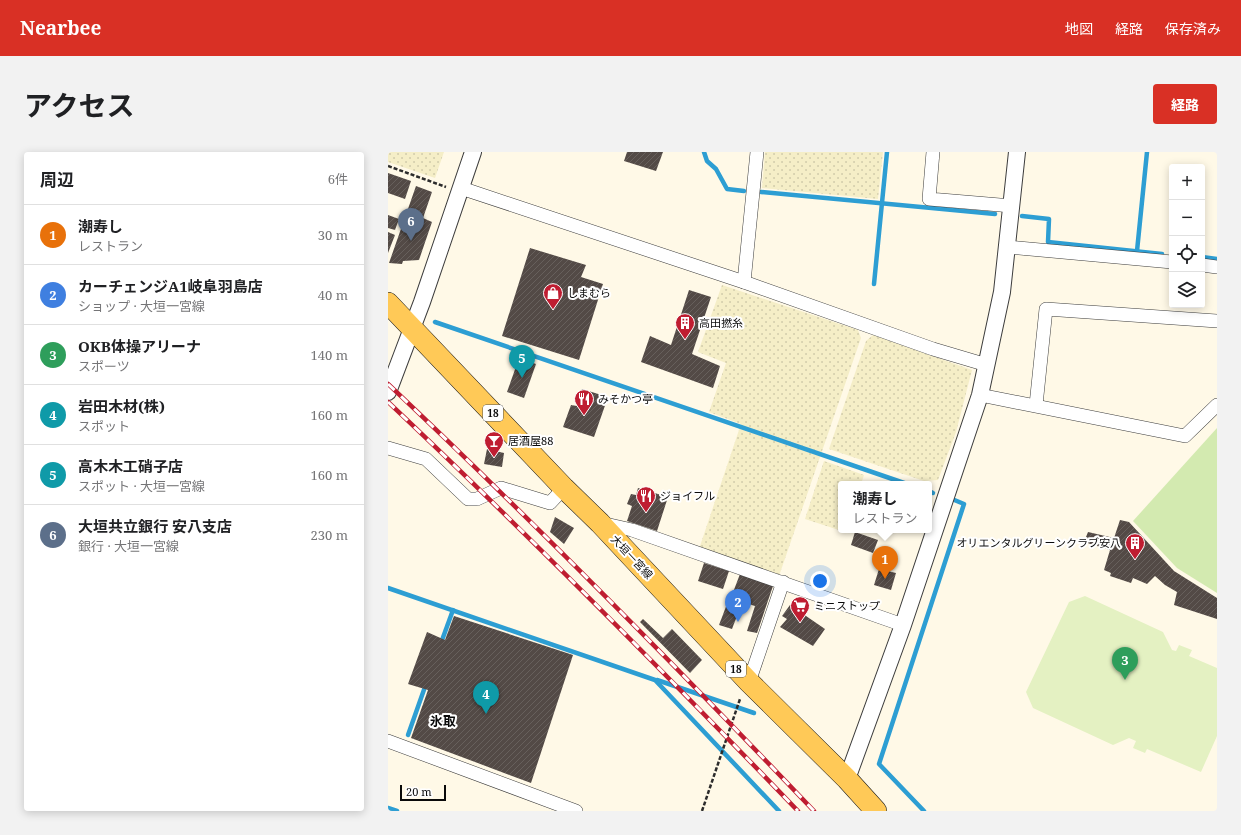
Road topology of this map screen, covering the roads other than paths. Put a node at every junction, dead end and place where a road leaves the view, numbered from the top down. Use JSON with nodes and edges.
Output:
{"nodes":[{"id":1,"x":473,"y":152,"type":"edge"},
{"id":2,"x":757,"y":152,"type":"edge"},
{"id":3,"x":933,"y":152,"type":"edge"},
{"id":4,"x":1016,"y":152,"type":"edge"},
{"id":5,"x":460,"y":190,"type":"junction"},
{"id":6,"x":1012,"y":206,"type":"junction"},
{"id":7,"x":1007,"y":247,"type":"junction"},
{"id":8,"x":1169,"y":262,"type":"edge"},
{"id":9,"x":1205,"y":265,"type":"edge"},
{"id":10,"x":1217,"y":267,"type":"edge"},
{"id":11,"x":744,"y":282,"type":"junction"},
{"id":12,"x":388,"y":303,"type":"edge"},
{"id":13,"x":1217,"y":321,"type":"edge"},
{"id":14,"x":412,"y":328,"type":"junction"},
{"id":15,"x":987,"y":365,"type":"junction"},
{"id":16,"x":388,"y":392,"type":"edge"},
{"id":17,"x":980,"y":395,"type":"junction"},
{"id":18,"x":1036,"y":405,"type":"junction"},
{"id":19,"x":1217,"y":405,"type":"edge"},
{"id":20,"x":388,"y":448,"type":"edge"},
{"id":21,"x":564,"y":488,"type":"junction"},
{"id":22,"x":600,"y":523,"type":"junction"},
{"id":23,"x":783,"y":582,"type":"junction"},
{"id":24,"x":903,"y":625,"type":"junction"},
{"id":25,"x":749,"y":682,"type":"junction"},
{"id":26,"x":388,"y":741,"type":"edge"},
{"id":27,"x":847,"y":779,"type":"junction"},
{"id":28,"x":576,"y":811,"type":"edge"},
{"id":29,"x":876,"y":811,"type":"edge"}],
"edges":[{"from":1,"to":5,"type":"street"},
{"from":2,"to":11,"type":"street"},
{"from":3,"to":6,"type":"street"},
{"from":4,"to":6,"type":"street"},
{"from":5,"to":11,"type":"street"},
{"from":5,"to":14,"type":"street"},
{"from":6,"to":7,"type":"street"},
{"from":7,"to":8,"type":"street"},
{"from":7,"to":15,"type":"street"},
{"from":9,"to":10,"type":"street"},
{"from":11,"to":15,"type":"street"},
{"from":12,"to":14,"type":"main road","name":"大垣一宮線","number":"18"},
{"from":13,"to":18,"type":"street"},
{"from":14,"to":16,"type":"street"},
{"from":14,"to":21,"type":"main road","name":"大垣一宮線","number":"18"},
{"from":15,"to":17,"type":"street"},
{"from":17,"to":18,"type":"street"},
{"from":17,"to":24,"type":"street"},
{"from":18,"to":19,"type":"street"},
{"from":20,"to":21,"type":"street"},
{"from":21,"to":22,"type":"main road","name":"大垣一宮線","number":"18"},
{"from":22,"to":23,"type":"street"},
{"from":22,"to":25,"type":"main road","name":"大垣一宮線","number":"18"},
{"from":23,"to":24,"type":"street"},
{"from":23,"to":25,"type":"street"},
{"from":24,"to":27,"type":"street"},
{"from":25,"to":27,"type":"main road","name":"大垣一宮線","number":"18"},
{"from":26,"to":28,"type":"street"},
{"from":27,"to":29,"type":"main road","name":"大垣一宮線","number":"18"}]}
